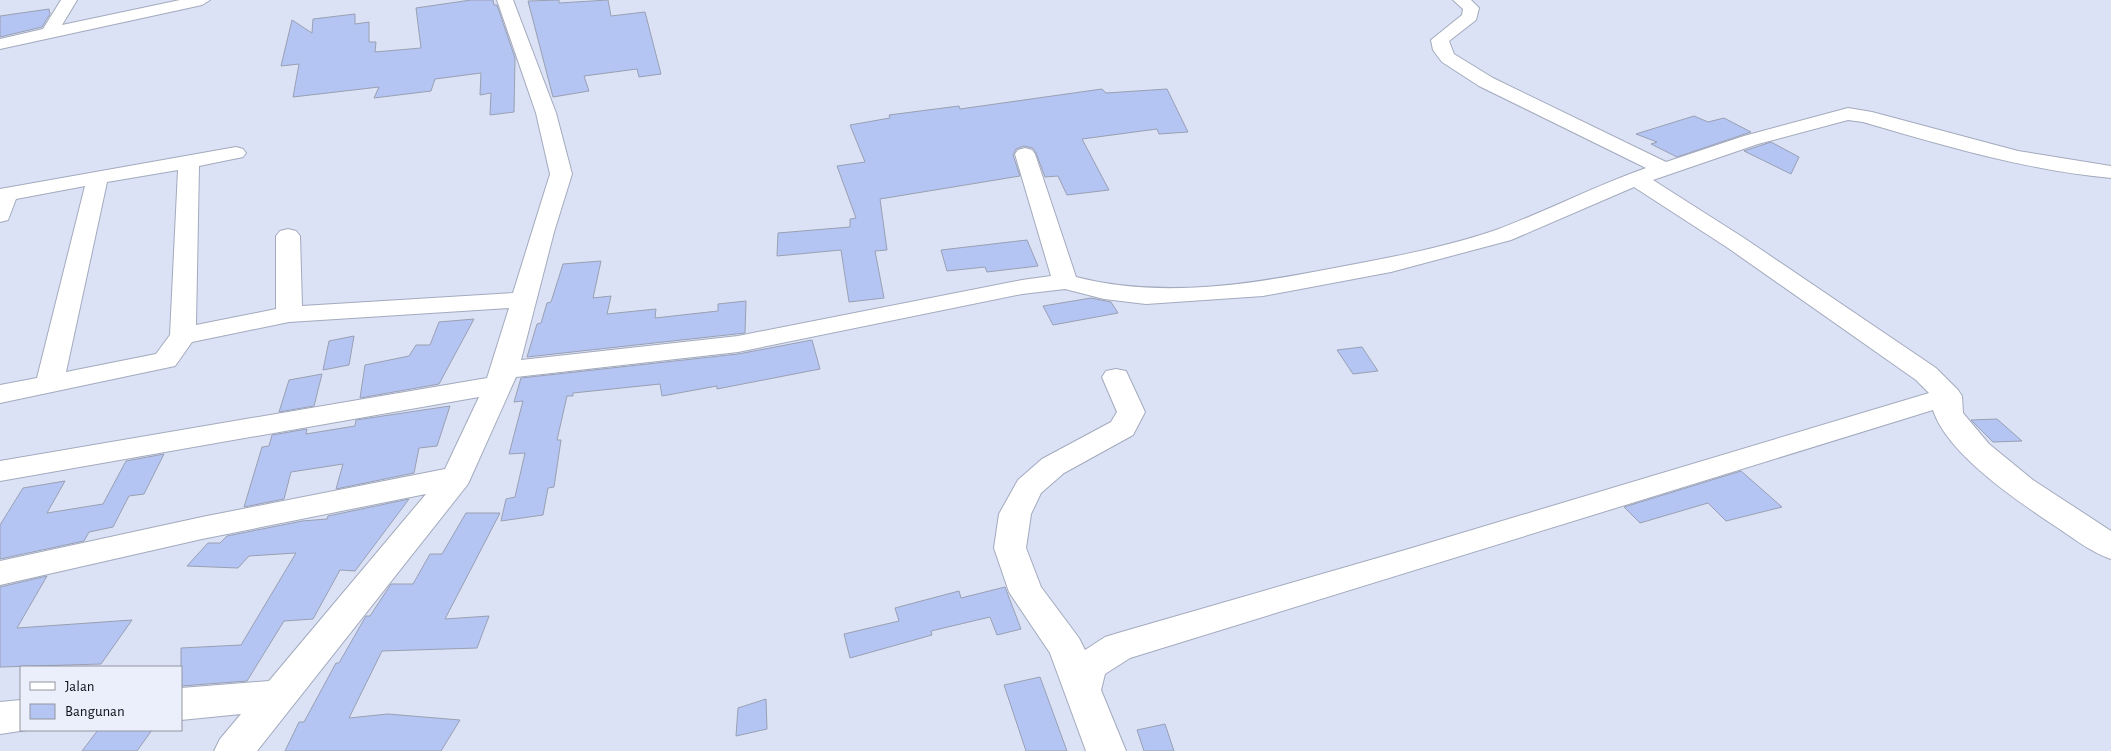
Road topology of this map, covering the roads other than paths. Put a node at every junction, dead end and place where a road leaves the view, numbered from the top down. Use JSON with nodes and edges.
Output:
{"nodes":[{"id":1,"x":69,"y":0,"type":"edge"},
{"id":2,"x":202,"y":0,"type":"edge"},
{"id":3,"x":505,"y":0,"type":"edge"},
{"id":4,"x":1461,"y":0,"type":"edge"},
{"id":5,"x":49,"y":34,"type":"junction"},
{"id":6,"x":0,"y":44,"type":"edge"},
{"id":7,"x":236,"y":153,"type":"dead end"},
{"id":8,"x":1025,"y":154,"type":"dead end"},
{"id":9,"x":189,"y":162,"type":"junction"},
{"id":10,"x":1664,"y":169,"type":"junction"},
{"id":11,"x":2111,"y":172,"type":"edge"},
{"id":12,"x":98,"y":177,"type":"junction"},
{"id":13,"x":1636,"y":179,"type":"junction"},
{"id":14,"x":3,"y":194,"type":"edge"},
{"id":15,"x":0,"y":215,"type":"edge"},
{"id":16,"x":288,"y":236,"type":"dead end"},
{"id":17,"x":1065,"y":282,"type":"junction"},
{"id":18,"x":523,"y":300,"type":"junction"},
{"id":19,"x":289,"y":314,"type":"junction"},
{"id":20,"x":183,"y":336,"type":"junction"},
{"id":21,"x":1116,"y":377,"type":"dead end"},
{"id":22,"x":501,"y":378,"type":"junction"},
{"id":23,"x":49,"y":384,"type":"junction"},
{"id":24,"x":0,"y":394,"type":"edge"},
{"id":25,"x":1948,"y":396,"type":"junction"},
{"id":26,"x":0,"y":471,"type":"edge"},
{"id":27,"x":457,"y":477,"type":"junction"},
{"id":28,"x":2111,"y":547,"type":"edge"},
{"id":29,"x":0,"y":573,"type":"edge"},
{"id":30,"x":1082,"y":690,"type":"junction"},
{"id":31,"x":278,"y":696,"type":"junction"},
{"id":32,"x":182,"y":704,"type":"edge"},
{"id":33,"x":20,"y":716,"type":"edge"},
{"id":34,"x":0,"y":718,"type":"edge"},
{"id":35,"x":234,"y":751,"type":"edge"},
{"id":36,"x":1106,"y":751,"type":"edge"}],
"edges":[{"from":1,"to":5,"type":"street"},
{"from":2,"to":5,"type":"street"},
{"from":3,"to":18,"type":"street"},
{"from":4,"to":10,"type":"street"},
{"from":5,"to":6,"type":"street"},
{"from":7,"to":9,"type":"street"},
{"from":8,"to":17,"type":"street"},
{"from":9,"to":12,"type":"street"},
{"from":9,"to":20,"type":"street"},
{"from":10,"to":11,"type":"street"},
{"from":10,"to":13,"type":"street"},
{"from":12,"to":14,"type":"street"},
{"from":12,"to":23,"type":"street"},
{"from":13,"to":17,"type":"street"},
{"from":13,"to":25,"type":"street"},
{"from":14,"to":15,"type":"street"},
{"from":16,"to":19,"type":"street"},
{"from":17,"to":22,"type":"street"},
{"from":18,"to":19,"type":"street"},
{"from":18,"to":22,"type":"street"},
{"from":19,"to":20,"type":"street"},
{"from":20,"to":23,"type":"street"},
{"from":21,"to":30,"type":"street"},
{"from":22,"to":26,"type":"street"},
{"from":22,"to":27,"type":"street"},
{"from":23,"to":24,"type":"street"},
{"from":25,"to":28,"type":"street"},
{"from":25,"to":30,"type":"street"},
{"from":27,"to":29,"type":"street"},
{"from":27,"to":31,"type":"street"},
{"from":30,"to":36,"type":"street"},
{"from":31,"to":32,"type":"street"},
{"from":31,"to":35,"type":"street"},
{"from":33,"to":34,"type":"street"}]}
